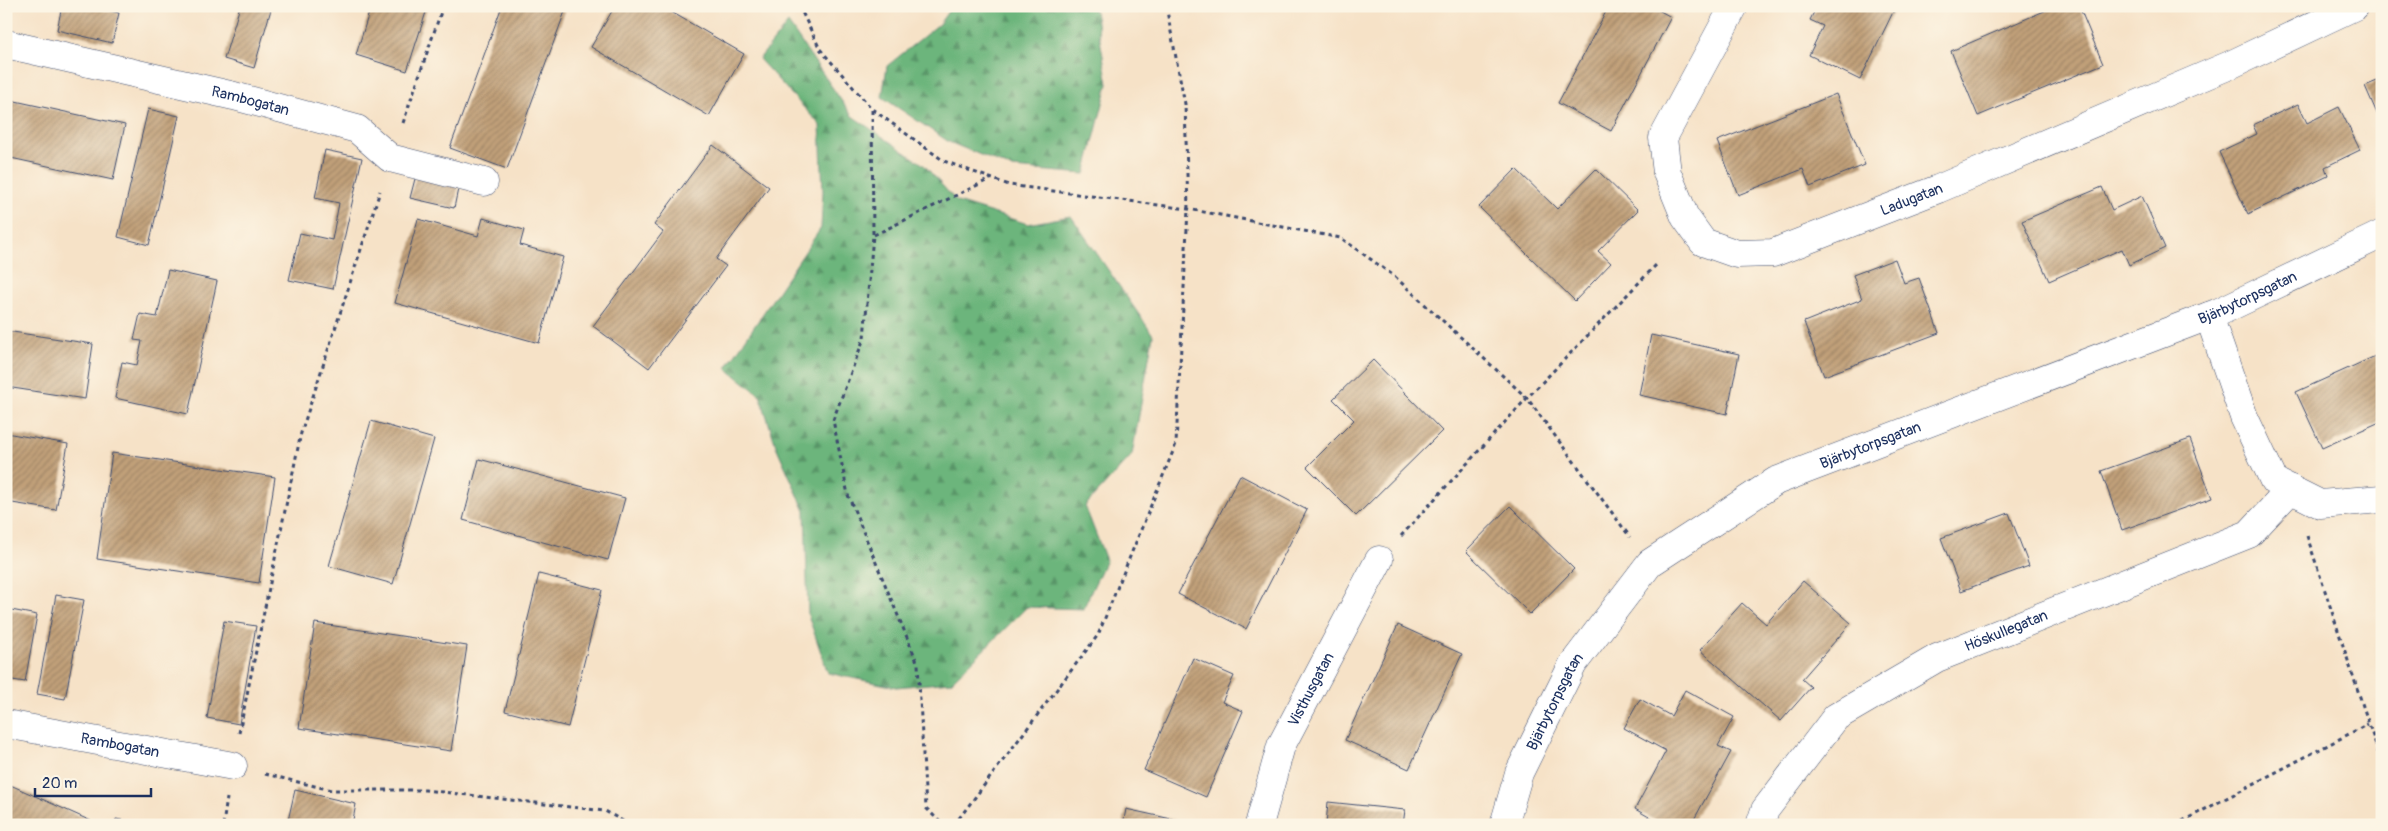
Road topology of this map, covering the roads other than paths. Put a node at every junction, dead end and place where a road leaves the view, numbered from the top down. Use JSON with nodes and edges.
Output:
{"nodes":[{"id":1,"x":1734,"y":6,"type":"edge"},
{"id":2,"x":2355,"y":6,"type":"edge"},
{"id":3,"x":6,"y":44,"type":"edge"},
{"id":4,"x":484,"y":182,"type":"dead end"},
{"id":5,"x":2382,"y":234,"type":"edge"},
{"id":6,"x":2209,"y":316,"type":"junction"},
{"id":7,"x":2291,"y":489,"type":"junction"},
{"id":8,"x":2382,"y":499,"type":"edge"},
{"id":9,"x":1378,"y":560,"type":"road end"},
{"id":10,"x":6,"y":724,"type":"edge"},
{"id":11,"x":233,"y":766,"type":"road end"},
{"id":12,"x":1259,"y":825,"type":"edge"},
{"id":13,"x":1504,"y":825,"type":"edge"},
{"id":14,"x":1760,"y":825,"type":"edge"}],
"edges":[{"from":1,"to":2,"type":"street","name":"Ladugatan"},
{"from":3,"to":4,"type":"street","name":"Rambogatan"},
{"from":5,"to":6,"type":"street","name":"Bjärbytorpsgatan"},
{"from":6,"to":7,"type":"street"},
{"from":6,"to":13,"type":"street","name":"Bjärbytorpsgatan"},
{"from":7,"to":8,"type":"street"},
{"from":7,"to":14,"type":"street","name":"Höskullegatan"},
{"from":9,"to":12,"type":"street","name":"Visthusgatan"},
{"from":10,"to":11,"type":"street","name":"Rambogatan"}]}
